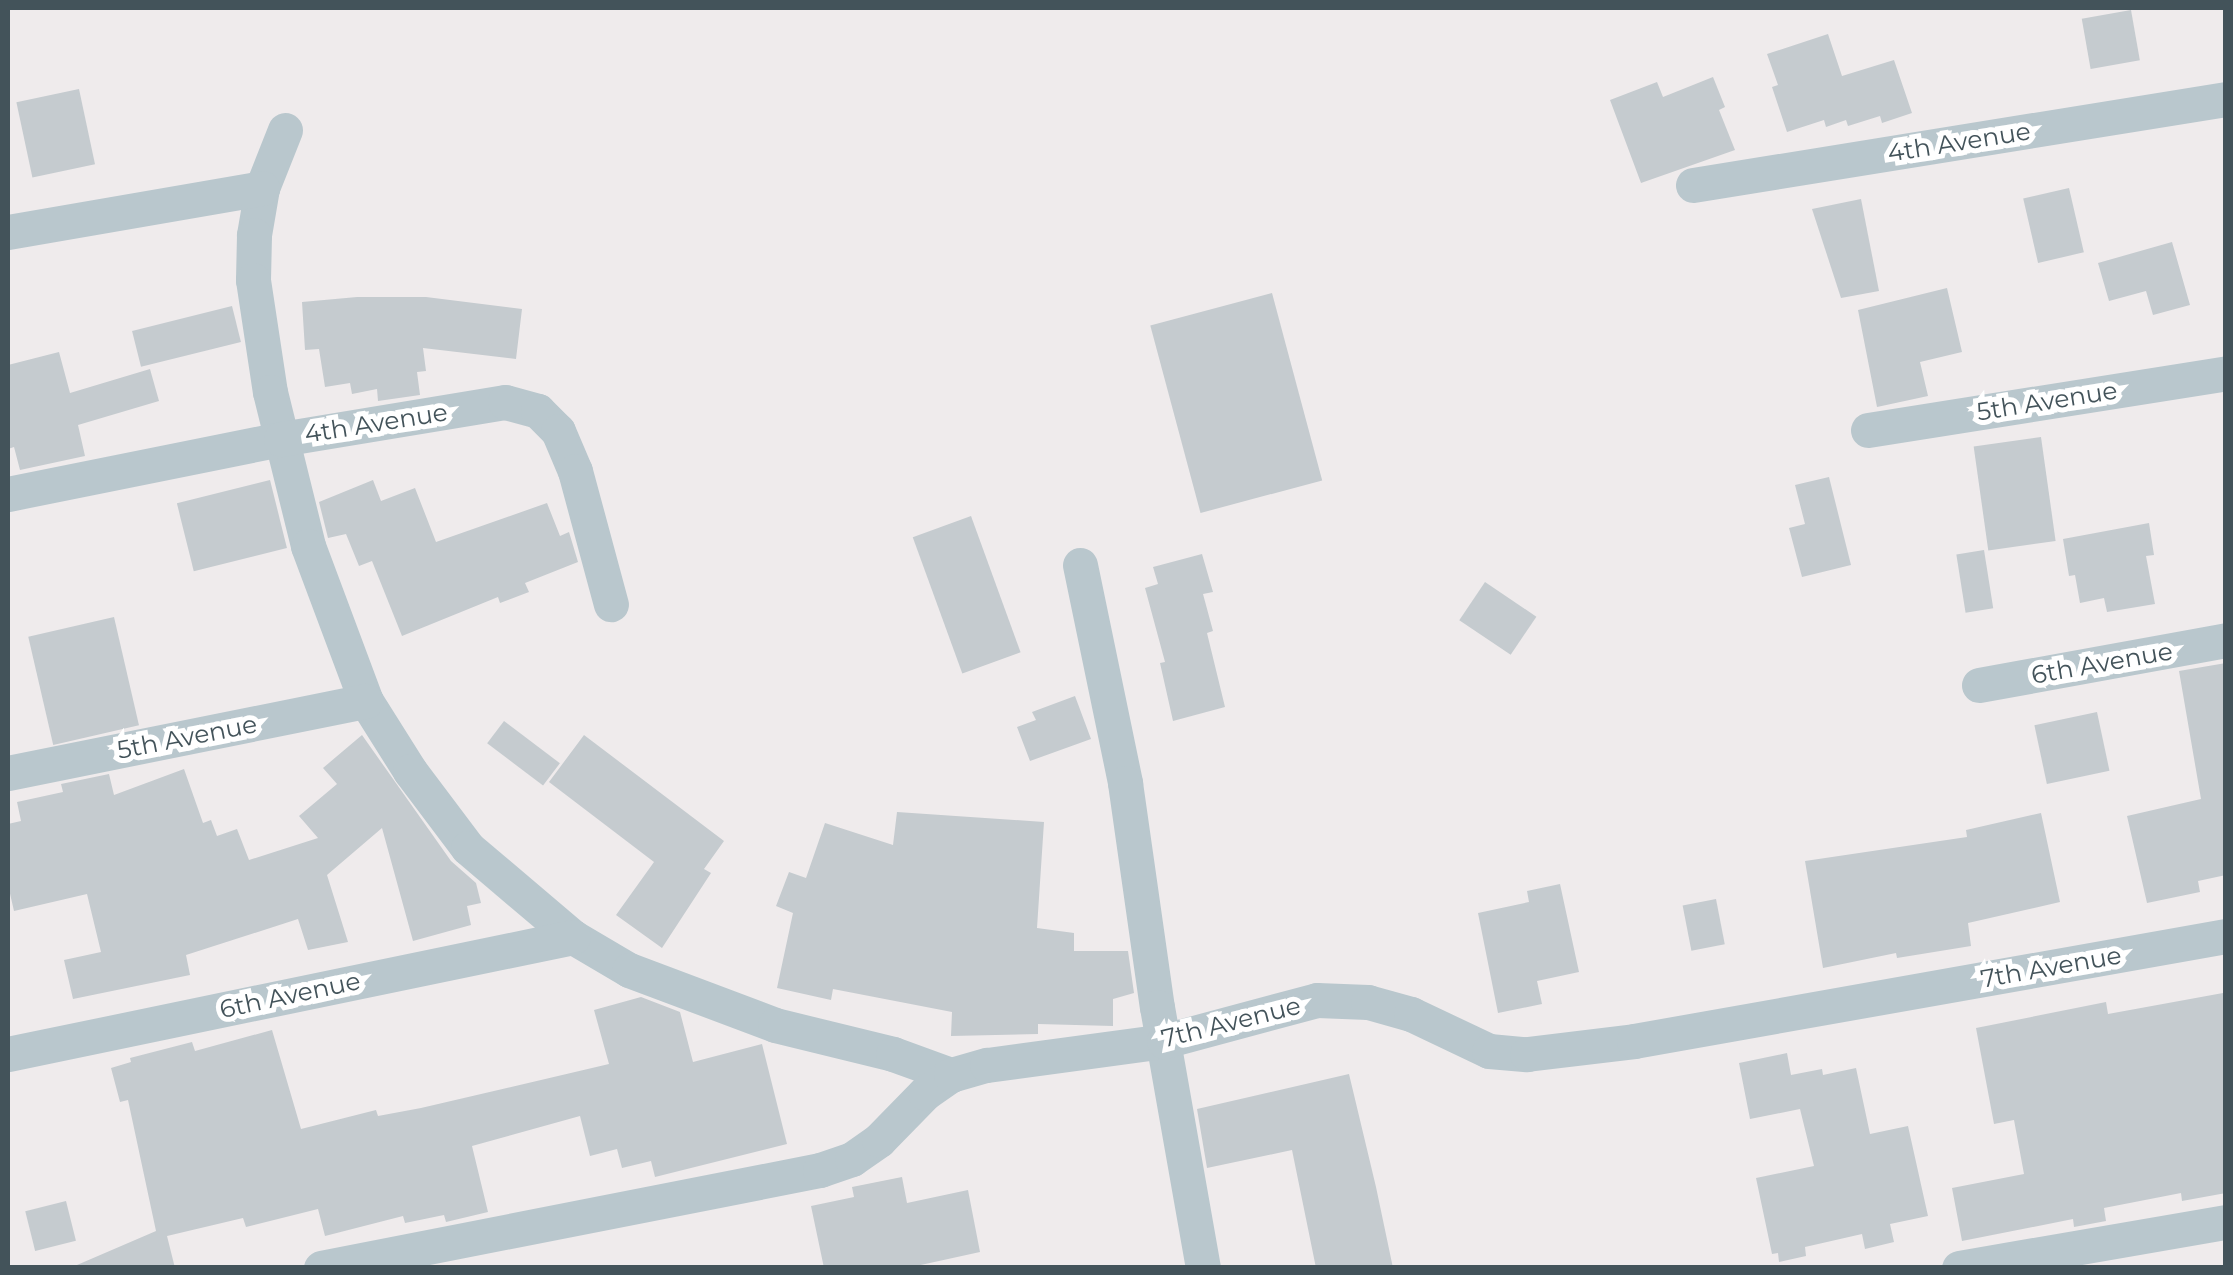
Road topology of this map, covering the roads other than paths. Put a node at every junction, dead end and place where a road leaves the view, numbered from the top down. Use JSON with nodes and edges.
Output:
{"nodes":[{"id":1,"x":2226,"y":99,"type":"edge"},
{"id":2,"x":285,"y":130,"type":"dead end"},
{"id":3,"x":1693,"y":185,"type":"dead end"},
{"id":4,"x":262,"y":188,"type":"junction"},
{"id":5,"x":8,"y":232,"type":"edge"},
{"id":6,"x":2226,"y":373,"type":"edge"},
{"id":7,"x":1868,"y":430,"type":"dead end"},
{"id":8,"x":281,"y":439,"type":"junction"},
{"id":9,"x":8,"y":494,"type":"edge"},
{"id":10,"x":1080,"y":564,"type":"dead end"},
{"id":11,"x":612,"y":604,"type":"dead end"},
{"id":12,"x":2226,"y":640,"type":"edge"},
{"id":13,"x":1979,"y":685,"type":"dead end"},
{"id":14,"x":366,"y":701,"type":"junction"},
{"id":15,"x":8,"y":773,"type":"edge"},
{"id":16,"x":2226,"y":936,"type":"edge"},
{"id":17,"x":573,"y":937,"type":"junction"},
{"id":18,"x":1164,"y":1041,"type":"junction"},
{"id":19,"x":8,"y":1054,"type":"edge"},
{"id":20,"x":951,"y":1075,"type":"junction"},
{"id":21,"x":2226,"y":1222,"type":"edge"},
{"id":22,"x":321,"y":1268,"type":"edge"},
{"id":23,"x":1203,"y":1268,"type":"edge"},
{"id":24,"x":1959,"y":1268,"type":"edge"}],
"edges":[{"from":1,"to":3,"type":"street","name":"4th Avenue"},
{"from":2,"to":4,"type":"street"},
{"from":4,"to":5,"type":"street"},
{"from":4,"to":8,"type":"street"},
{"from":6,"to":7,"type":"street","name":"5th Avenue"},
{"from":8,"to":9,"type":"street","name":"4th Avenue"},
{"from":8,"to":11,"type":"street","name":"4th Avenue"},
{"from":8,"to":14,"type":"street"},
{"from":10,"to":18,"type":"street"},
{"from":12,"to":13,"type":"street","name":"6th Avenue"},
{"from":14,"to":15,"type":"street","name":"5th Avenue"},
{"from":14,"to":17,"type":"street"},
{"from":16,"to":18,"type":"street","name":"7th Avenue"},
{"from":17,"to":19,"type":"street","name":"6th Avenue"},
{"from":17,"to":20,"type":"street"},
{"from":18,"to":20,"type":"street","name":"7th Avenue"},
{"from":18,"to":23,"type":"street"},
{"from":20,"to":22,"type":"street","name":"7th Avenue"},
{"from":21,"to":24,"type":"street"}]}
